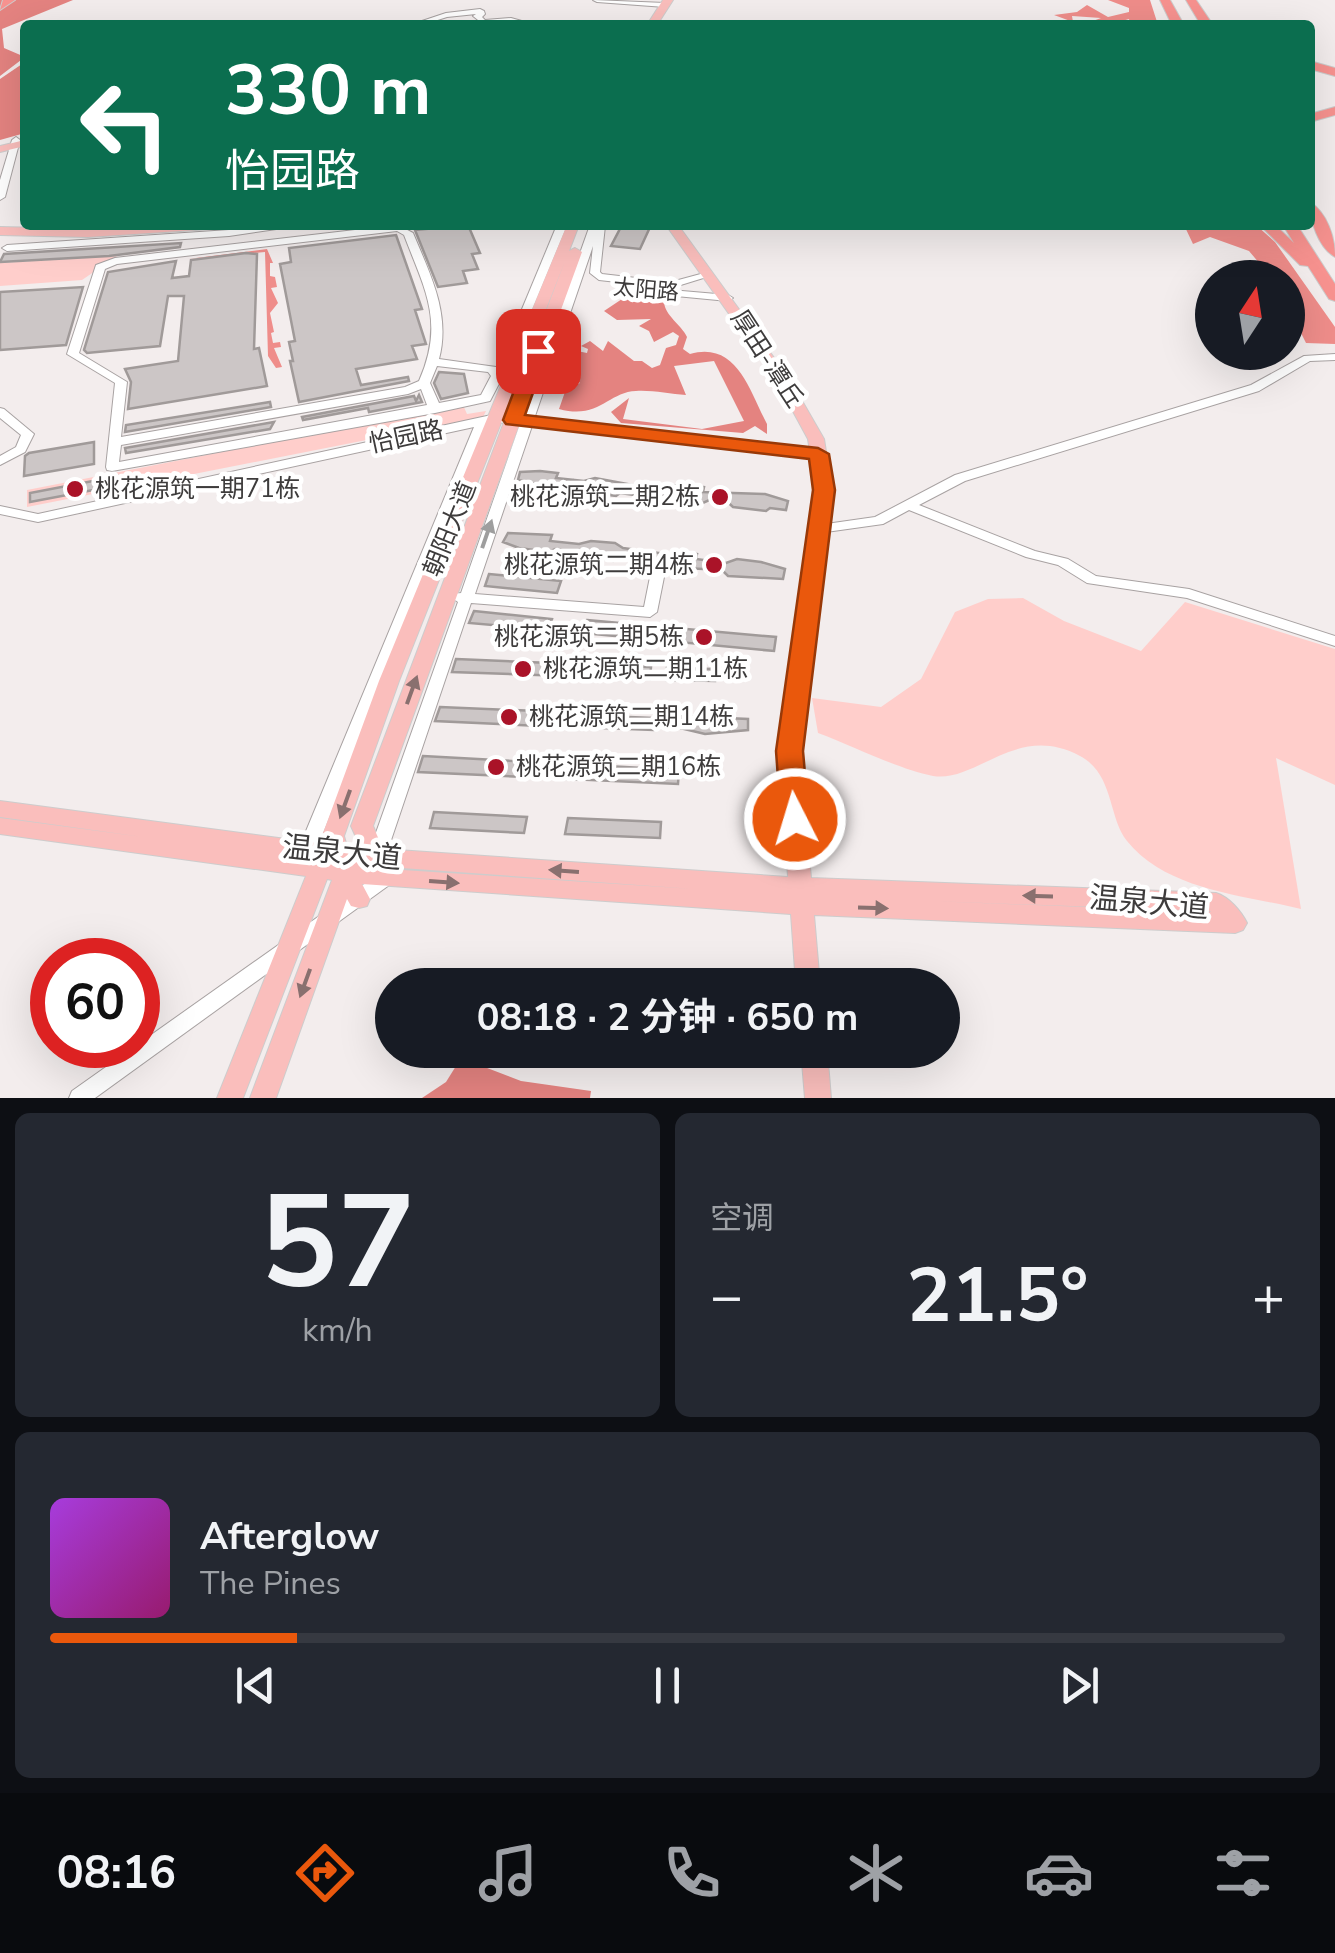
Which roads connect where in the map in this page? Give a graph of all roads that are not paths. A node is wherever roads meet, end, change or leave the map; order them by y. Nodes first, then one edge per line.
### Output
1 (490, 0) edge
2 (597, 0) edge
3 (1188, 0) edge
4 (666, 2) edge
5 (483, 18) edge
6 (430, 20) edge
7 (511, 20) edge
8 (1203, 20) edge
9 (19, 143) edge
10 (0, 150) edge
11 (0, 197) edge
12 (1315, 216) edge
13 (1315, 228) edge
14 (134, 230) edge
15 (221, 230) edge
16 (268, 230) edge
17 (560, 230) edge
18 (572, 230) edge
19 (586, 230) edge
20 (596, 230) edge
21 (676, 230) edge
22 (1273, 230) edge
23 (1293, 230) edge
24 (0, 231) edge
25 (588, 245) junction
26 (269, 246) junction
27 (8, 248) dead end
28 (1335, 256) edge
29 (708, 275) junction
30 (1322, 278) junction
31 (569, 284) junction
32 (1335, 296) edge
33 (728, 298) junction
34 (524, 314) dead end
35 (1335, 357) edge
36 (432, 362) junction
37 (424, 383) junction
38 (434, 409) junction
39 (0, 412) edge
40 (504, 420) junction
41 (114, 442) junction
42 (818, 454) junction
43 (0, 460) edge
44 (908, 505) junction
45 (0, 510) edge
46 (819, 529) junction
47 (658, 572) dead end
48 (456, 596) junction
49 (1335, 641) edge
50 (0, 809) edge
51 (0, 826) edge
52 (338, 860) junction
53 (801, 896) junction
54 (359, 899) junction
55 (328, 921) junction
56 (288, 950) junction
57 (807, 968) edge
58 (816, 1068) edge
59 (79, 1098) edge
60 (230, 1098) edge
61 (262, 1098) edge
62 (818, 1098) edge

1 - 5 street
2 - 4 street
3 - 8 highway
5 - 6 street
5 - 7 street
9 - 10 main road
9 - 11 street
12 - 28 highway
13 - 28 highway
14 - 24 main road
15 - 27 street
16 - 26 street
17 - 34 street
18 - 40 main road, 朝阳大道
19 - 25 main road, 朝阳大道
20 - 25 street
21 - 29 main road, 厚田-潭丘
22 - 30 highway
23 - 30 highway
25 - 29 street
25 - 31 main road, 朝阳大道
26 - 36 street
26 - 41 street
29 - 33 main road, 厚田-潭丘
30 - 32 highway
31 - 33 street, 太阳路
31 - 40 main road, 朝阳大道
33 - 42 main road, 厚田-潭丘
35 - 44 street
36 - 37 street
36 - 38 street
37 - 38 street
37 - 41 street
38 - 41 street
39 - 43 street
40 - 42 street, 怡园路
40 - 45 street, 怡园路
48 -> 40 main road, 朝阳大道
40 - 52 street
40 -> 52 main road, 朝阳大道
42 - 46 main road, 厚田-潭丘
44 - 46 street
44 - 49 street
46 - 53 main road, 厚田-潭丘
47 - 48 street
48 - 52 street
52 -> 48 main road, 朝阳大道
50 - 52 main road, 温泉大道
51 - 52 main road, 温泉大道
52 - 53 main road, 温泉大道
52 - 54 street
52 - 54 main road
52 - 55 main road, 朝阳大道
52 - 56 main road, 朝阳大道
53 -> 53 main road, 温泉大道
53 - 57 main road, 厚田-潭丘
54 - 55 street
55 - 56 street
55 -> 61 main road, 朝阳大道
56 - 59 street
56 - 60 main road, 朝阳大道
58 - 62 main road

